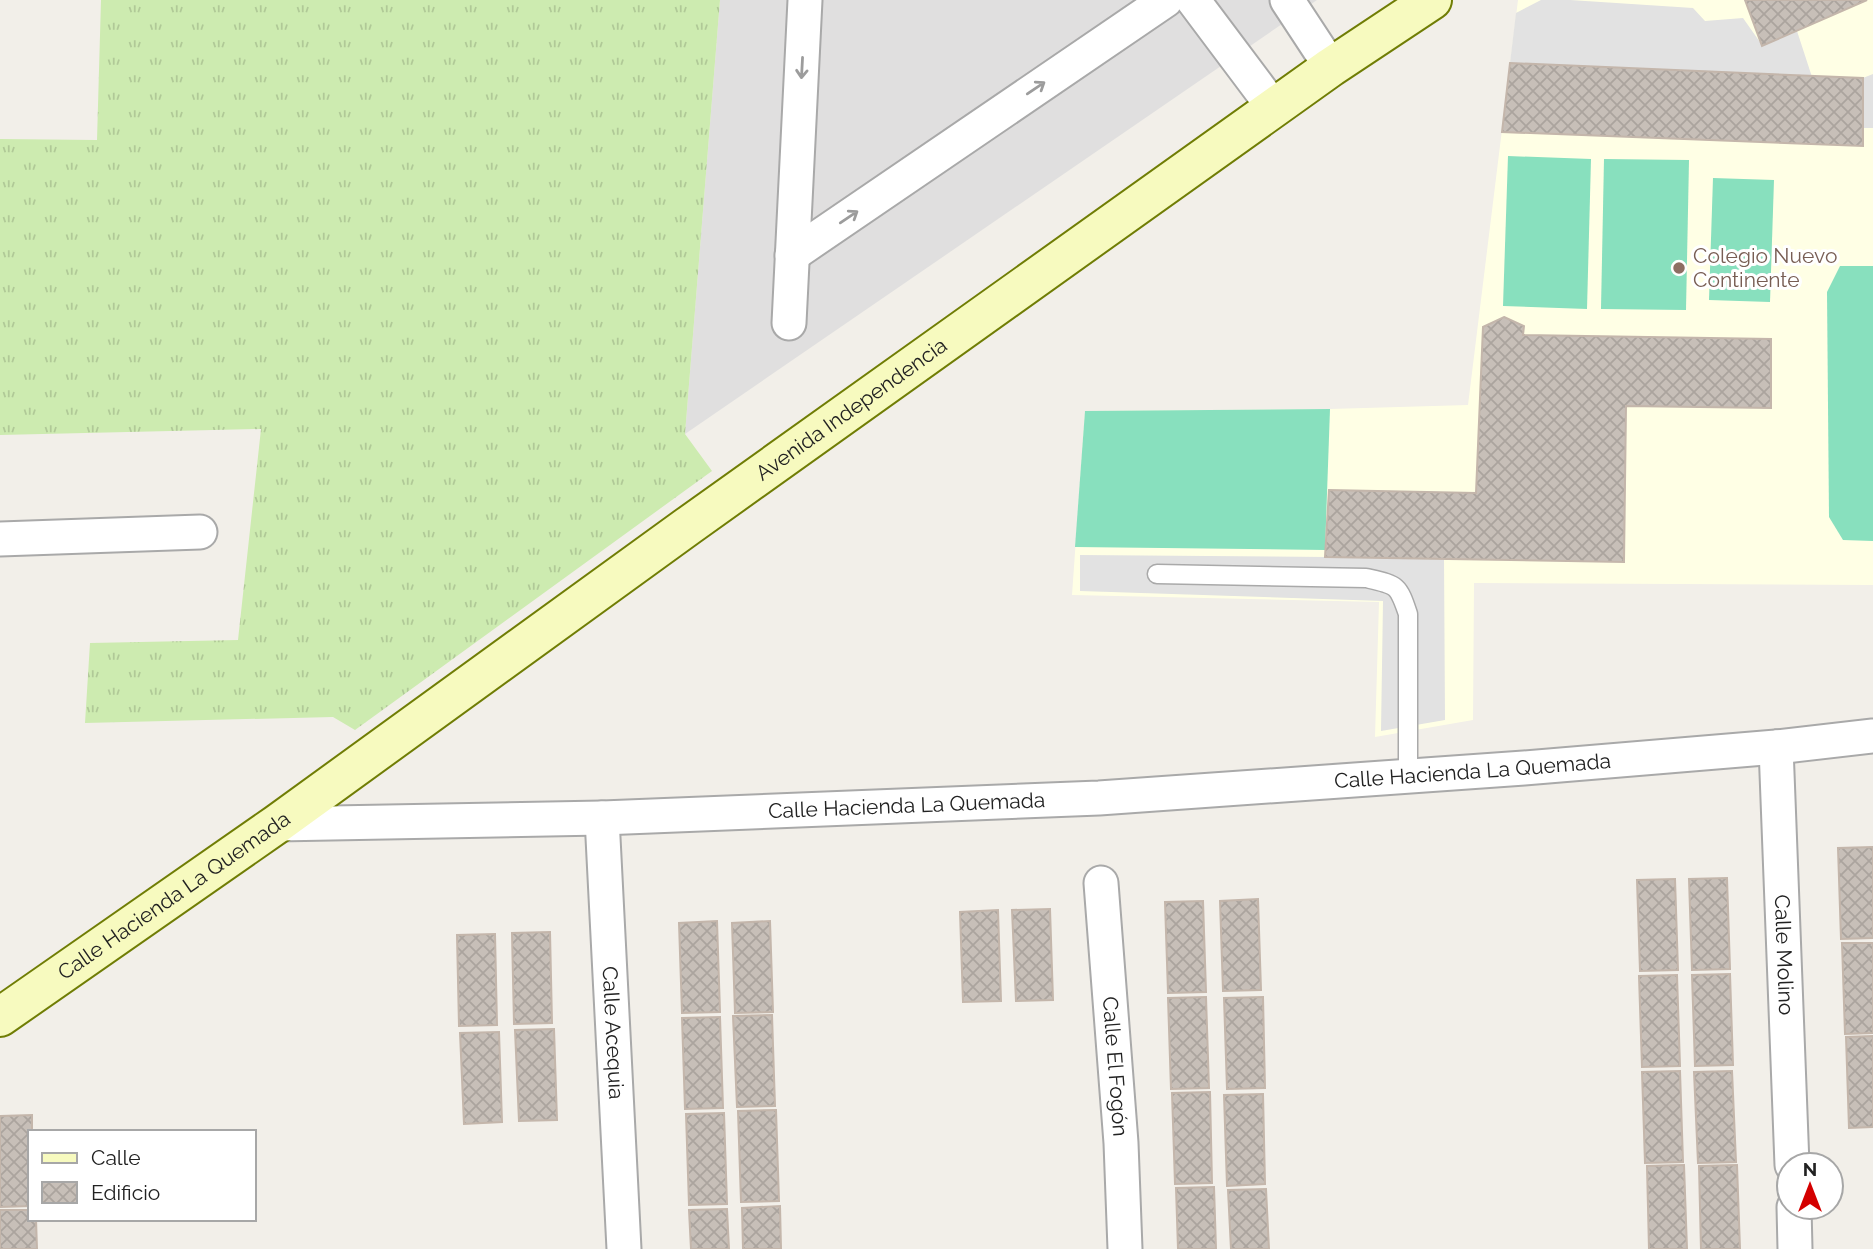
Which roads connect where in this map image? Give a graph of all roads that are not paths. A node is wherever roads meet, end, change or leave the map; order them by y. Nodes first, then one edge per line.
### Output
1 (805, 0) edge
2 (1166, 0) edge
3 (1193, 0) edge
4 (1287, 0) edge
5 (1432, 0) edge
6 (1331, 67) junction
7 (1274, 108) junction
8 (792, 255) junction
9 (789, 323) dead end
10 (200, 532) dead end
11 (0, 539) edge
12 (1157, 575) dead end
13 (1873, 736) edge
14 (1776, 747) junction
15 (1408, 776) junction
16 (602, 818) junction
17 (277, 824) junction
18 (1101, 883) dead end
19 (0, 1017) edge
20 (1791, 1151) edge
21 (1794, 1221) edge
22 (625, 1249) edge
23 (1125, 1249) edge
24 (1795, 1249) edge

1 -> 8 street
8 -> 2 street
3 - 7 street
4 - 6 street
5 - 6 street, Avenida Independencia
6 - 7 street, Avenida Independencia
7 - 17 street, Avenida Independencia
8 - 9 street
10 - 11 street
12 - 15 lane
13 - 14 street, Calle Hacienda La Quemada
14 - 15 street, Calle Hacienda La Quemada
14 - 20 street, Calle Molino
15 - 16 street, Calle Hacienda La Quemada
16 - 17 street, Calle Hacienda La Quemada
16 - 22 street, Calle Acequia
17 - 19 street, Calle Hacienda La Quemada
18 - 23 street, Calle El Fogón
21 - 24 street

